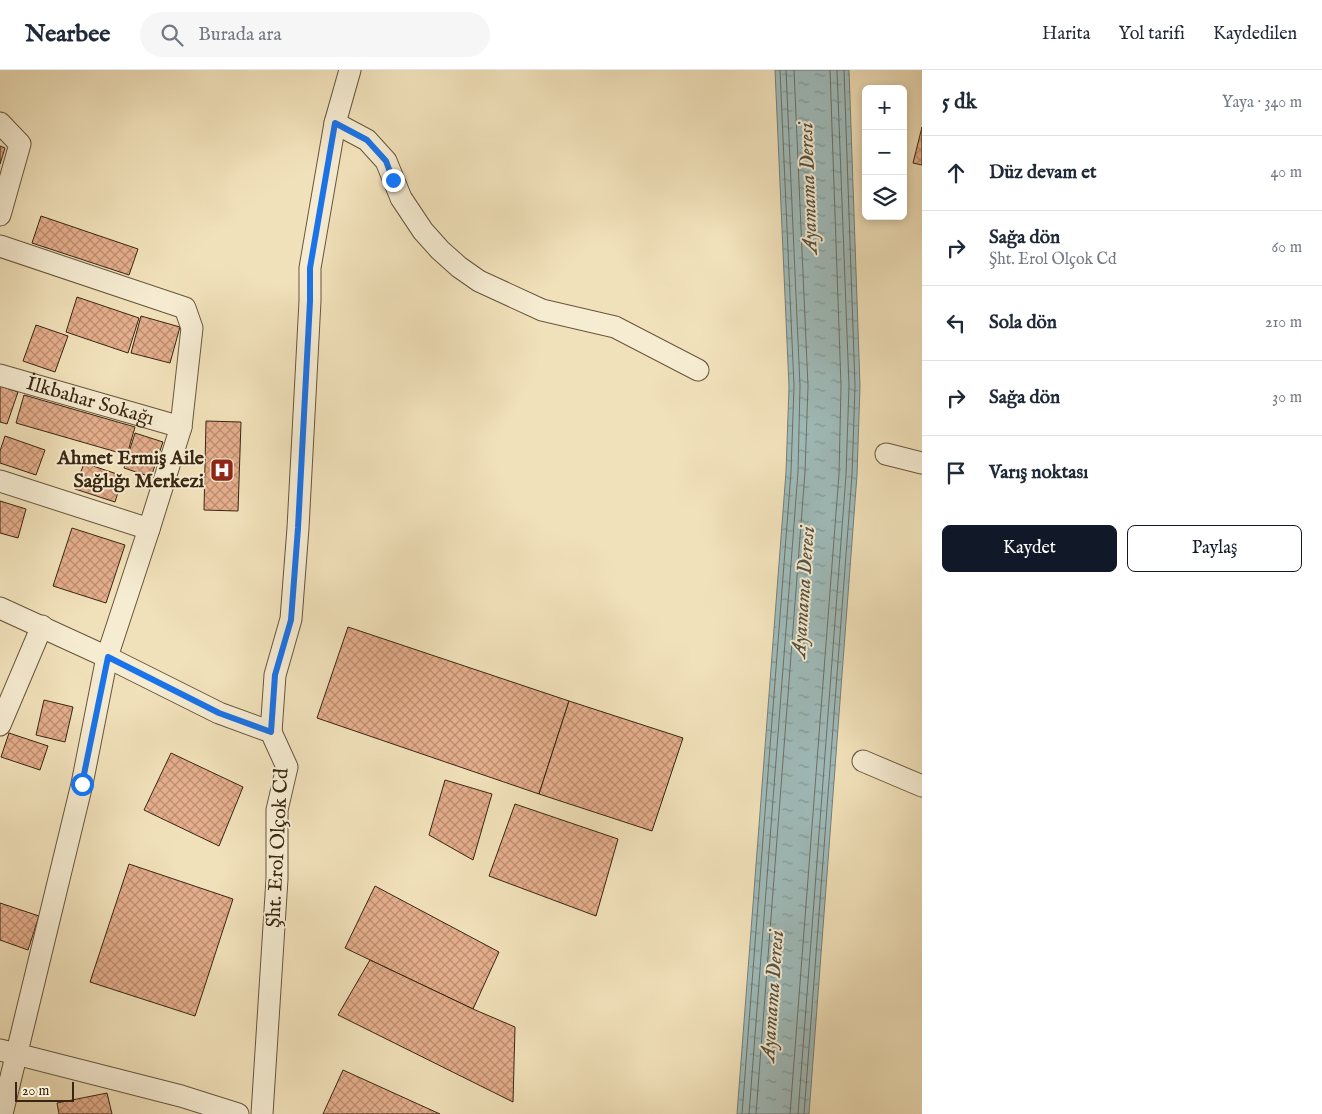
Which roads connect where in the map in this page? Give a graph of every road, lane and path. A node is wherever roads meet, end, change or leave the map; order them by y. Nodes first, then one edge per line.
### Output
1 (350, 70) edge
2 (0, 123) edge
3 (335, 123) junction
4 (0, 215) edge
5 (0, 246) edge
6 (698, 370) dead end
7 (0, 375) edge
8 (181, 427) junction
9 (886, 454) dead end
10 (922, 463) edge
11 (0, 481) edge
12 (150, 529) junction
13 (0, 608) edge
14 (42, 626) junction
15 (108, 657) junction
16 (0, 725) edge
17 (271, 732) junction
18 (863, 761) dead end
19 (922, 786) edge
20 (9, 1052) edge
21 (2, 1114) edge
22 (238, 1114) edge
23 (262, 1114) edge

1 - 3 street
2 - 4 street
3 - 6 street
3 - 17 street
5 - 8 street
7 - 8 street, İlkbahar Sokağı
8 - 12 street
9 - 10 street
11 - 12 street
12 - 15 street
13 - 14 street
14 - 15 street
14 - 16 street
15 - 17 street
15 - 20 street
17 - 23 street, Şht. Erol Olçok Cd
18 - 19 street
20 - 21 street
20 - 22 street

